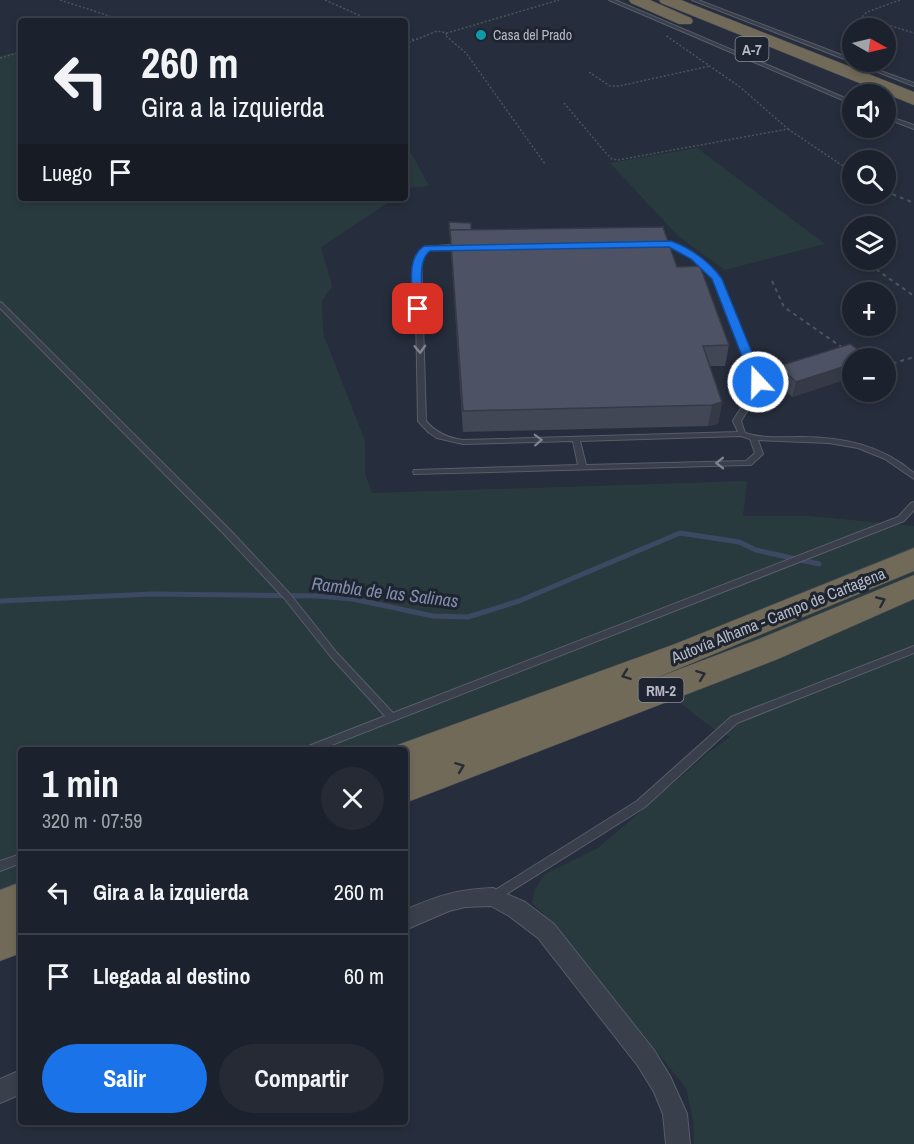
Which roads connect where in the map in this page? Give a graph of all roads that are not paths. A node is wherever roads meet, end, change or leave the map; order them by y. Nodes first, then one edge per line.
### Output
1 (611, 0) edge
2 (667, 0) edge
3 (694, 0) edge
4 (638, 6) edge
5 (842, 57) edge
6 (812, 59) junction
7 (777, 60) junction
8 (881, 72) edge
9 (842, 84) edge
10 (914, 85) edge
11 (842, 88) edge
12 (914, 94) edge
13 (842, 98) edge
14 (914, 99) edge
15 (896, 107) edge
16 (914, 114) edge
17 (896, 120) edge
18 (914, 127) edge
19 (646, 243) edge
20 (474, 246) edge
21 (0, 304) edge
22 (742, 434) junction
23 (753, 438) junction
24 (576, 439) junction
25 (582, 466) junction
26 (417, 472) dead end
27 (914, 477) edge
28 (914, 505) edge
29 (914, 559) edge
30 (914, 586) edge
31 (914, 648) edge
32 (392, 718) junction
33 (317, 747) edge
34 (408, 757) edge
35 (408, 787) edge
36 (18, 859) edge
37 (0, 866) edge
38 (493, 897) junction
39 (18, 901) edge
40 (0, 908) edge
41 (408, 919) edge
42 (18, 935) edge
43 (0, 942) edge
44 (18, 1083) edge
45 (0, 1091) edge
46 (678, 1144) edge

1 - 4 lane
2 - 6 highway, A-7
3 - 5 lane
4 - 7 highway, A-7
4 - 13 lane
6 - 12 highway
6 - 14 highway, A-7
7 - 9 highway, A-7
7 - 11 highway
8 - 10 lane
15 - 16 highway
17 - 18 lane
19 - 22 lane
20 -> 24 lane
21 - 32 lane
22 - 23 lane
22 - 24 lane
23 -> 25 lane
23 - 27 lane
24 - 25 lane
25 - 26 lane
28 - 32 lane
29 -> 34 highway, Autovía Alhama - Campo de Cartagena / RM-2
35 -> 30 highway, Autovía Alhama - Campo de Cartagena / RM-2
31 - 38 lane
32 - 33 lane
36 - 37 lane
38 - 41 street
38 - 46 street
39 - 40 highway
42 - 43 highway
44 - 45 street

